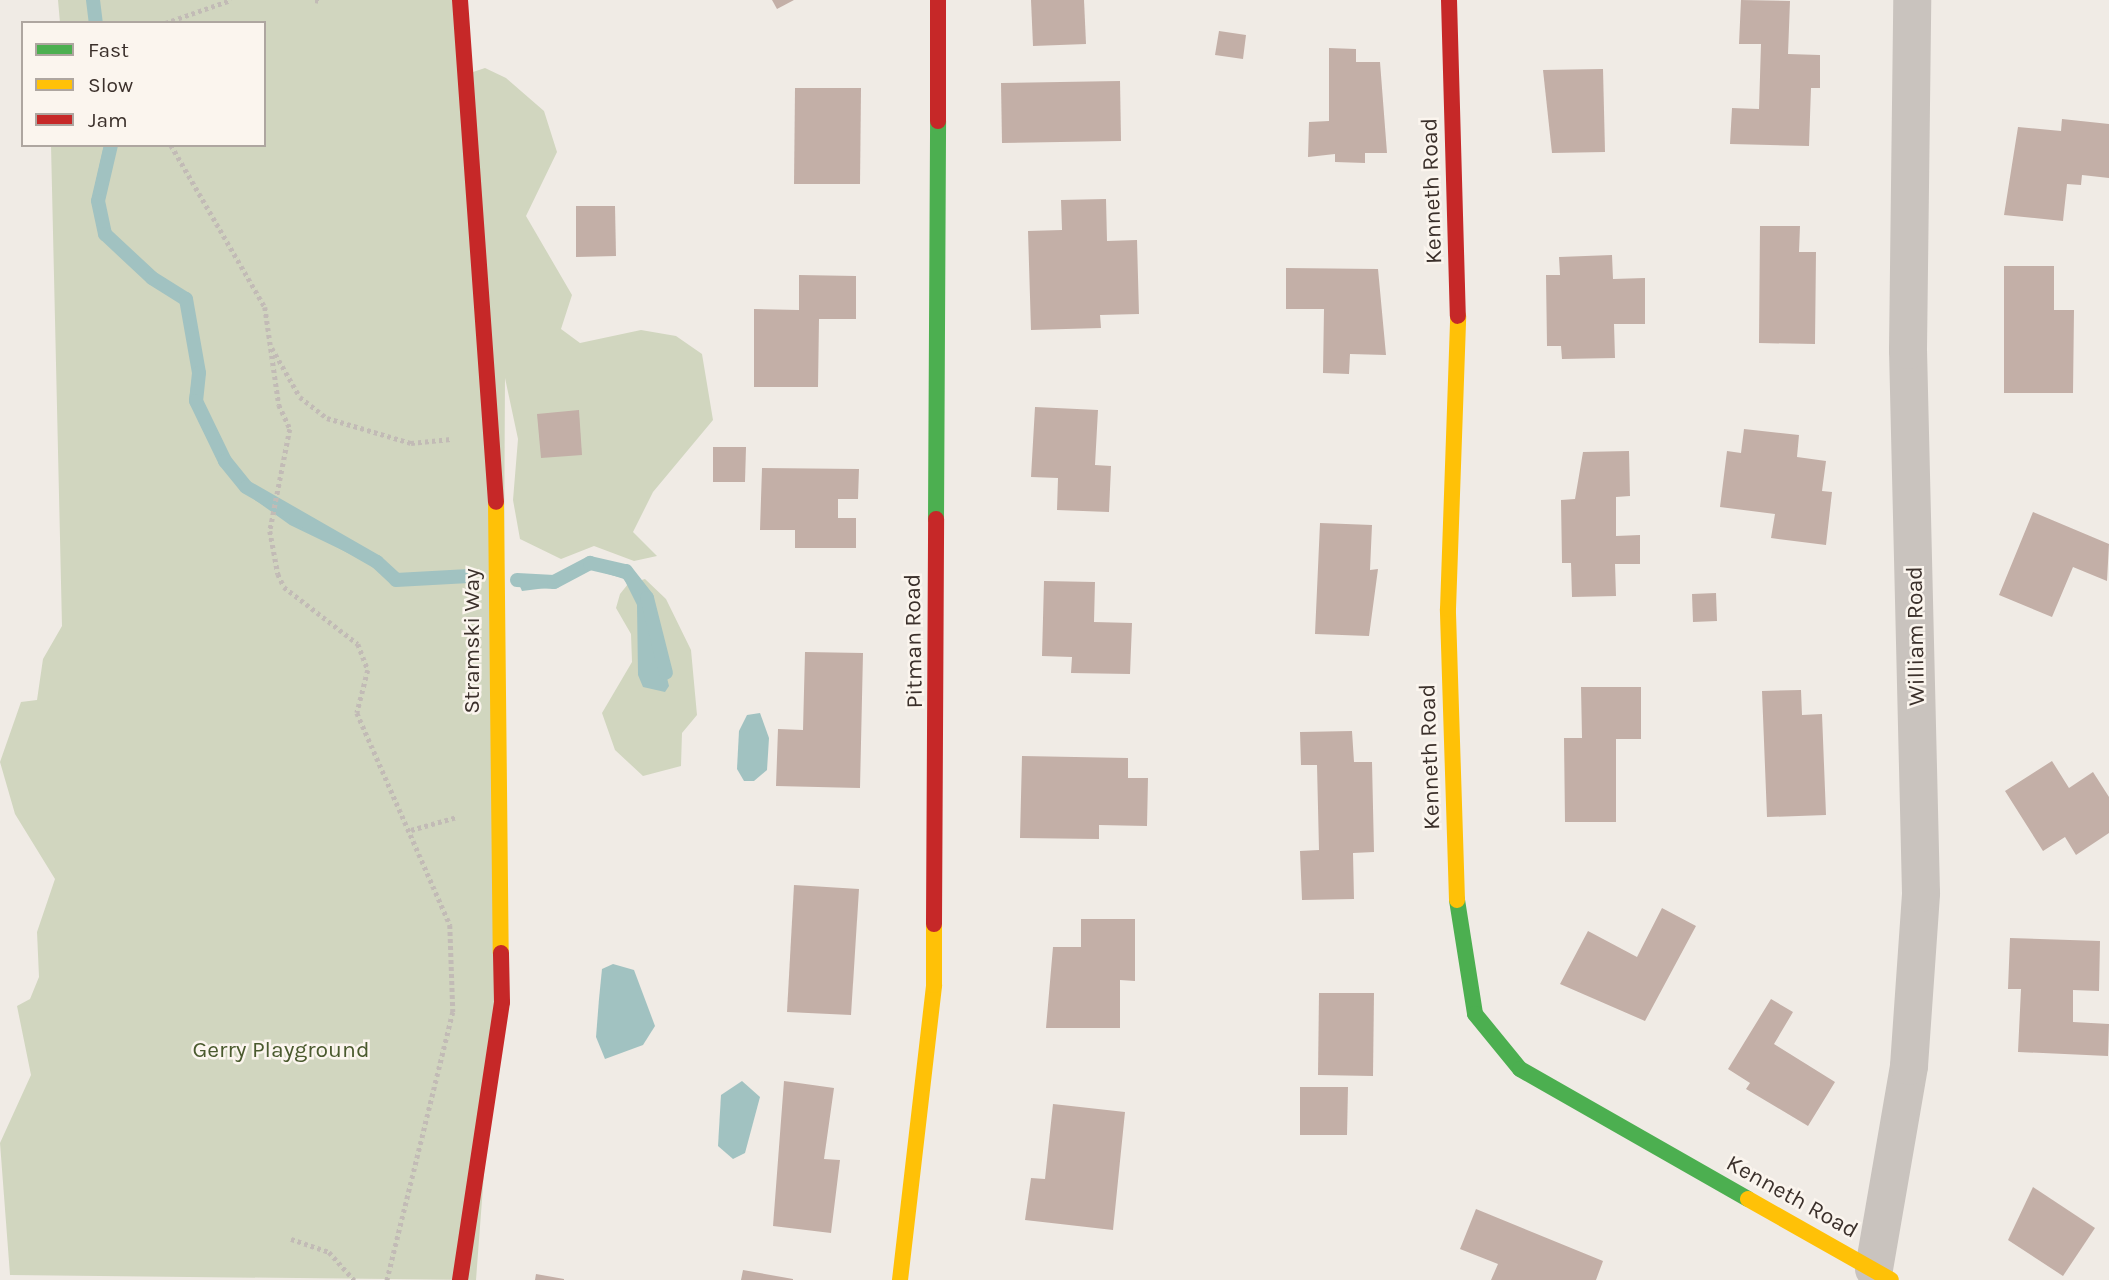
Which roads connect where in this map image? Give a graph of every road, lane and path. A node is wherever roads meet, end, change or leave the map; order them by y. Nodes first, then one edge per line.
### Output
1 (231, 0) edge
2 (460, 0) edge
3 (938, 0) edge
4 (1449, 0) edge
5 (1912, 0) edge
6 (171, 21) edge
7 (173, 147) edge
8 (269, 340) junction
9 (494, 438) junction
10 (291, 1239) dead end
11 (1882, 1275) edge
12 (354, 1280) edge
13 (387, 1280) edge
14 (460, 1280) edge
15 (900, 1280) edge

1 - 6 path
2 - 9 street, Stramski Way
3 - 15 street, Pitman Road
4 - 11 street, Kenneth Road
5 - 11 street, William Road
7 - 8 path
8 - 9 path
8 - 13 path
9 - 14 street, Stramski Way
10 - 12 path

